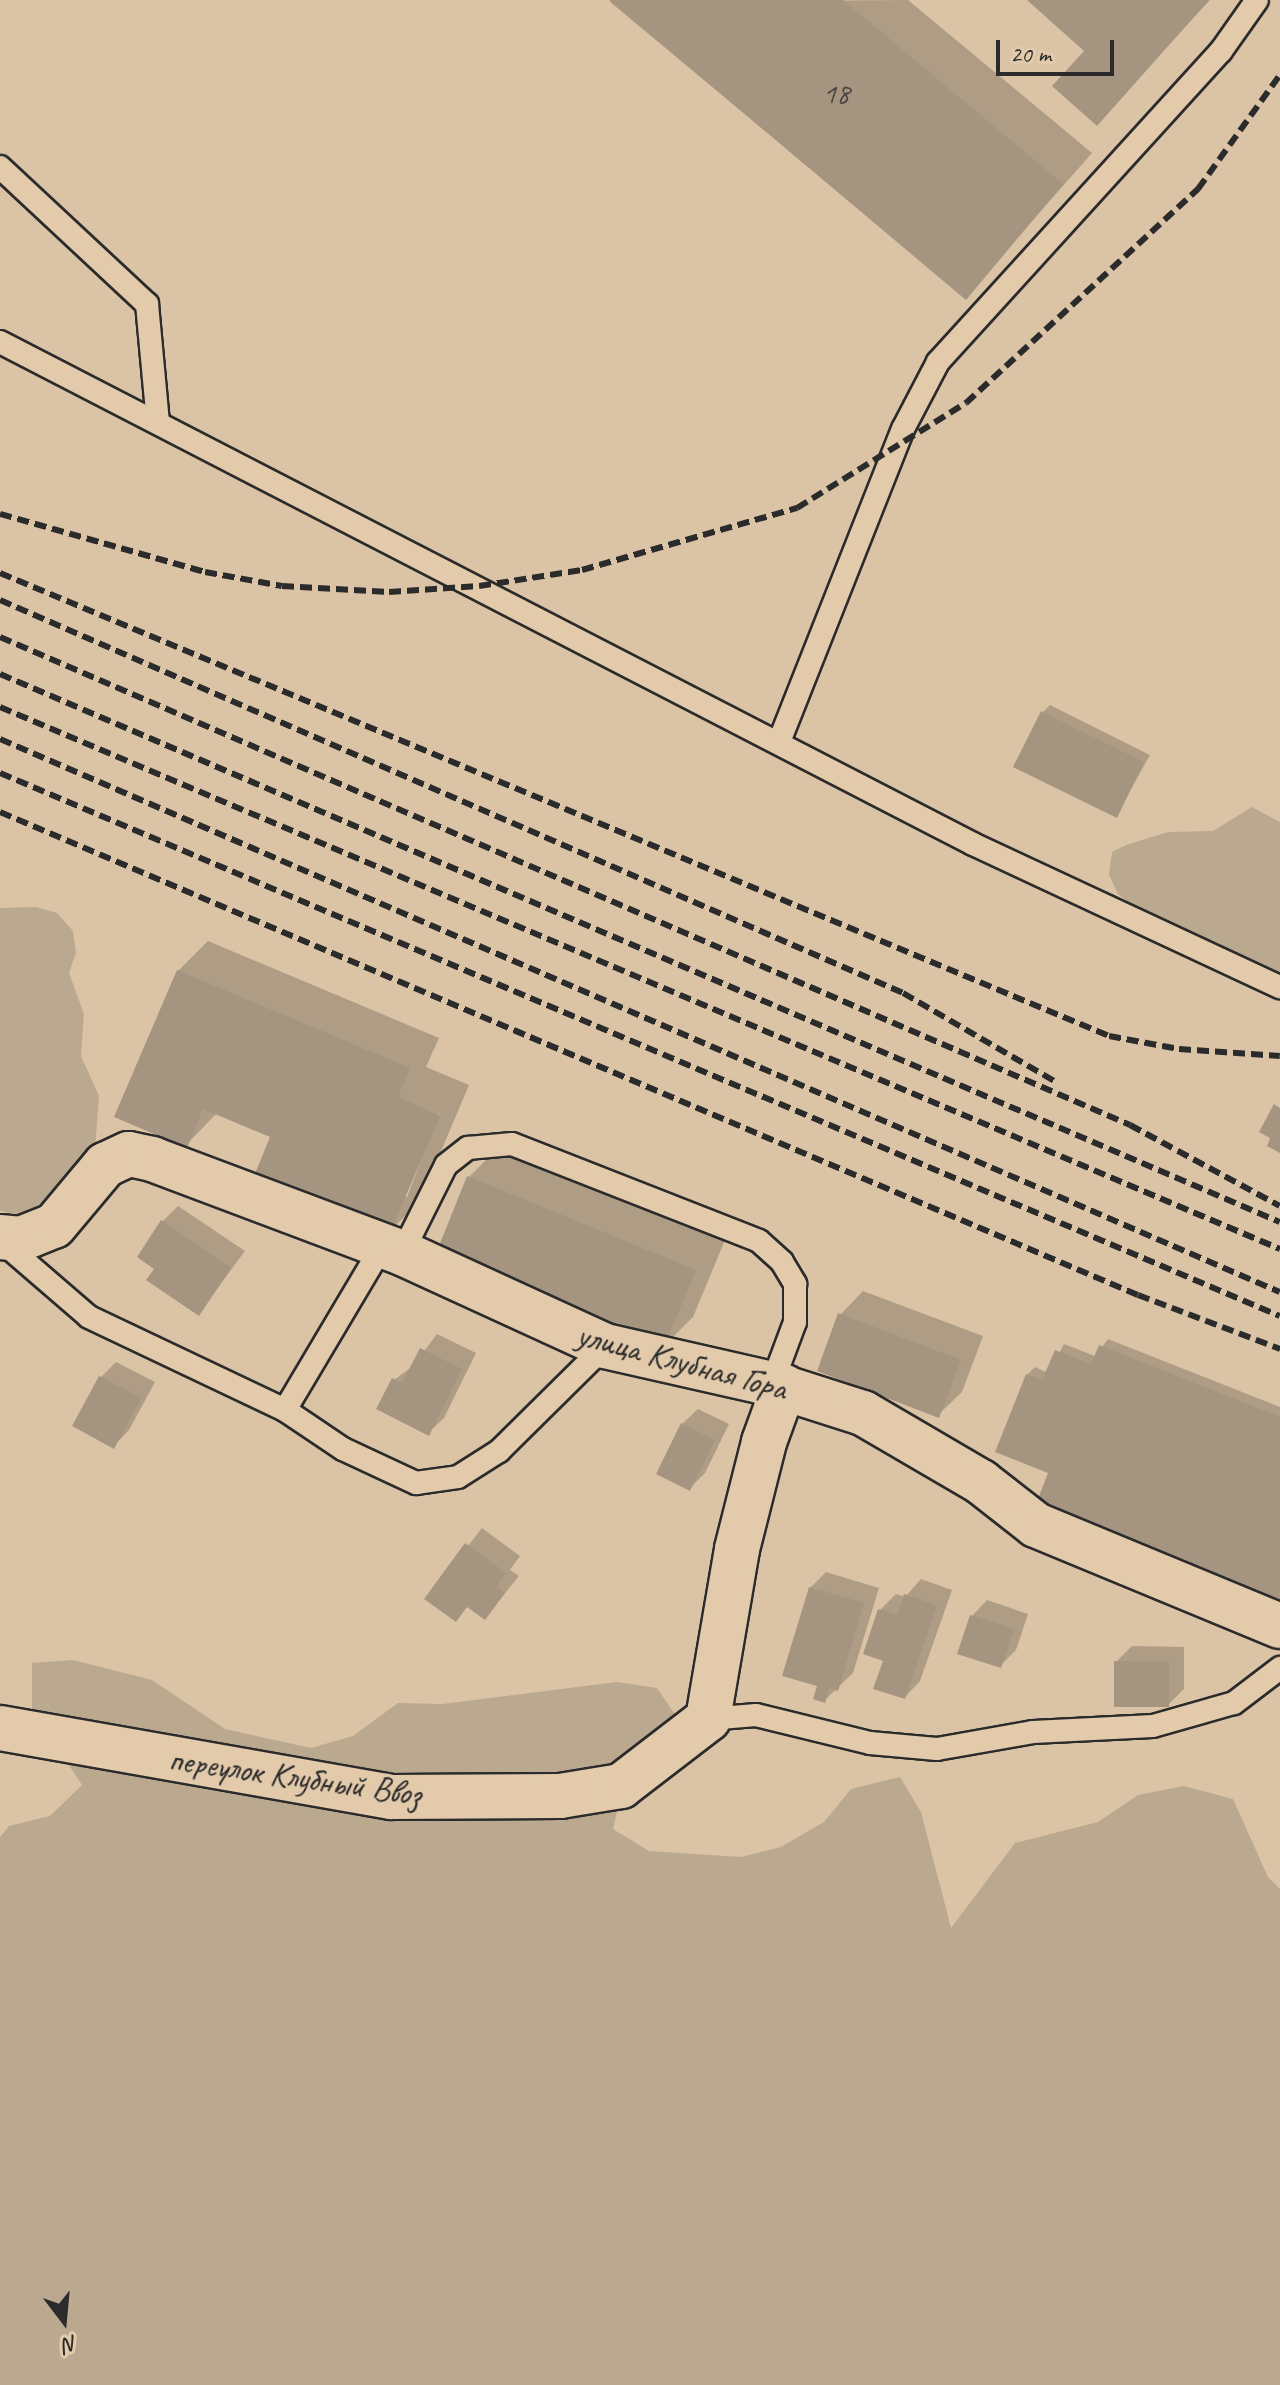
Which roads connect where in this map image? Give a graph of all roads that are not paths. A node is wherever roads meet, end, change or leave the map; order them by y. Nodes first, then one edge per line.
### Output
1 (1257, 0) edge
2 (0, 167) edge
3 (0, 342) edge
4 (158, 422) junction
5 (779, 742) junction
6 (1280, 987) edge
7 (0, 1239) edge
8 (391, 1250) junction
9 (605, 1346) junction
10 (778, 1386) junction
11 (285, 1410) junction
12 (1280, 1626) edge
13 (1280, 1668) edge
14 (708, 1719) junction
15 (0, 1728) edge

1 - 5 lane
2 - 4 lane
3 - 4 lane
4 - 5 lane
5 - 6 lane
7 - 8 street, улица Клубная Гора
7 - 11 lane
8 - 9 street, улица Клубная Гора
8 - 10 lane
8 - 11 lane
9 - 10 street, улица Клубная Гора
9 - 11 lane
10 - 12 street, улица Клубная Гора
10 - 14 street
13 - 14 lane
14 - 15 street, переулок Клубный Ввоз

